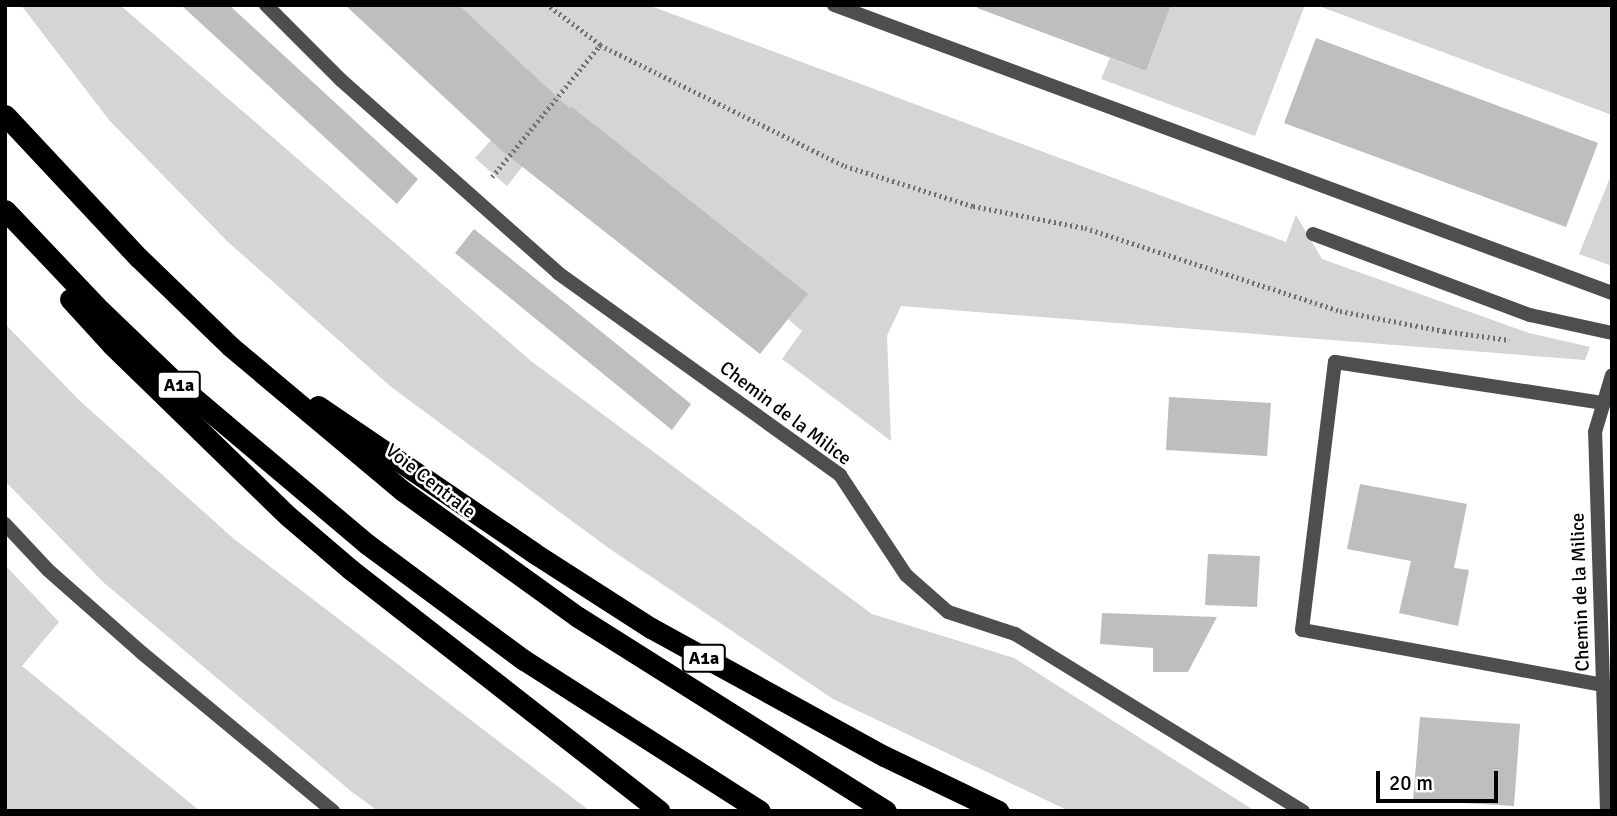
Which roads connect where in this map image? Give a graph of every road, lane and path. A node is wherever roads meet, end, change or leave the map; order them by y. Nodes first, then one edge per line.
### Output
1 (266, 5) edge
2 (547, 5) edge
3 (834, 5) edge
4 (600, 45) junction
5 (5, 115) edge
6 (473, 199) junction
7 (5, 210) edge
8 (5, 227) edge
9 (1313, 234) dead end
10 (1612, 293) edge
11 (1612, 333) edge
12 (1521, 341) dead end
13 (230, 346) junction
14 (1612, 375) edge
15 (1604, 403) junction
16 (5, 524) edge
17 (1603, 685) junction
18 (1609, 781) edge
19 (332, 811) edge
20 (660, 811) edge
21 (760, 811) edge
22 (886, 811) edge
23 (999, 811) edge
24 (1303, 811) edge
25 (1607, 811) edge

1 - 6 street, Chemin de la Milice
2 - 4 path
3 - 10 street
4 - 6 path
4 - 12 path
5 - 13 highway, Voie Centrale / A1a
6 - 24 street, Chemin de la Milice
7 - 21 highway, A1a
8 - 20 highway, A1a
9 - 11 street
13 - 22 highway, Voie Centrale / A1a
13 - 23 highway, A1a
14 - 15 street, Chemin de la Milice
15 - 17 street, Chemin de la Milice
15 - 17 street
16 - 19 street
17 - 18 street, Chemin de la Milice
18 - 25 street, Chemin de la Milice

